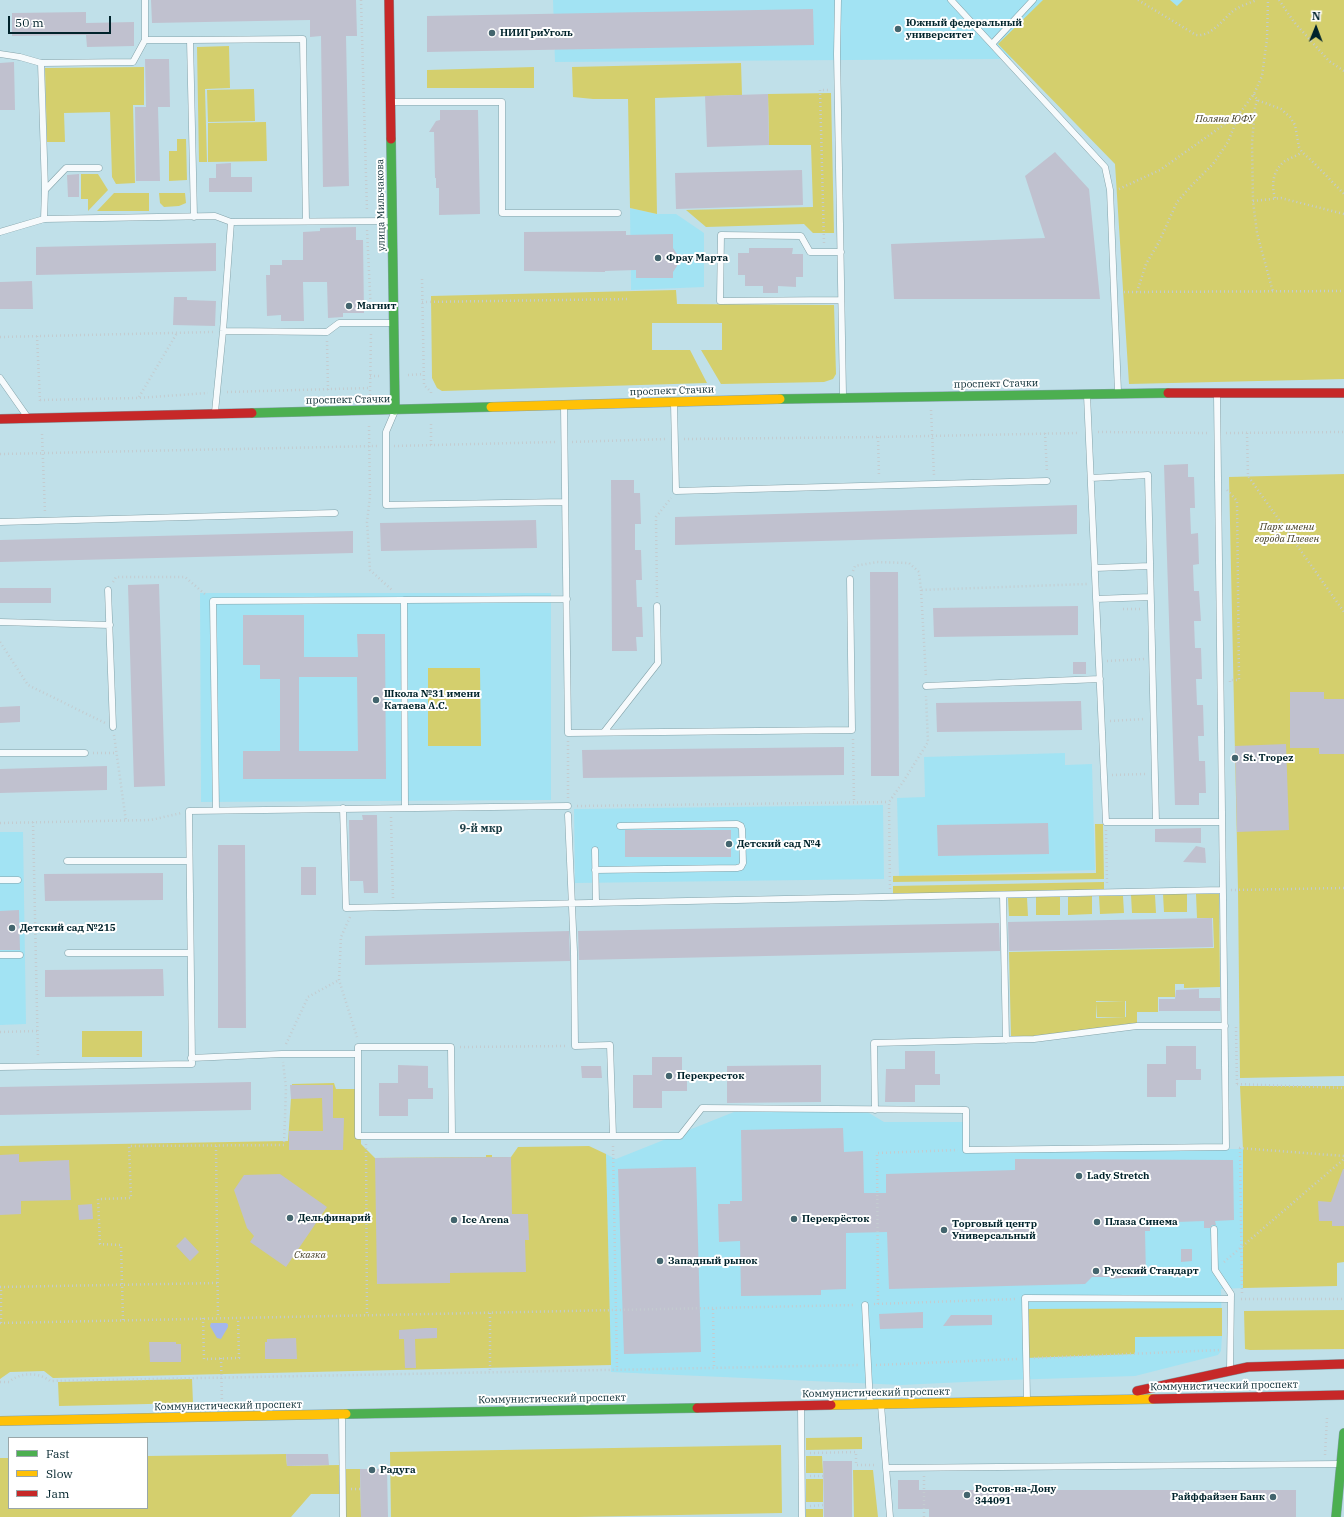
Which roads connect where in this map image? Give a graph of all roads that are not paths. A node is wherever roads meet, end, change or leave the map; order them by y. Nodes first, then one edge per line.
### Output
1 (145, 0) edge
2 (389, 0) edge
3 (838, 0) edge
4 (951, 0) edge
5 (1033, 0) edge
6 (145, 40) junction
7 (190, 40) junction
8 (992, 44) junction
9 (0, 54) edge
10 (40, 63) junction
11 (390, 102) junction
12 (99, 168) dead end
13 (45, 190) junction
14 (618, 213) dead end
15 (194, 217) junction
16 (44, 219) junction
17 (306, 221) junction
18 (392, 221) junction
19 (230, 222) junction
20 (0, 232) edge
21 (841, 252) junction
22 (842, 300) junction
23 (394, 323) junction
24 (223, 331) junction
25 (0, 378) edge
26 (1118, 393) junction
27 (1344, 393) edge
28 (1087, 394) junction
29 (1217, 394) junction
30 (843, 397) junction
31 (674, 402) junction
32 (564, 405) junction
33 (395, 410) junction
34 (215, 414) junction
35 (0, 418) edge
36 (28, 418) junction
37 (1091, 478) junction
38 (1047, 481) road end
39 (565, 502) junction
40 (335, 513) dead end
41 (0, 522) edge
42 (1150, 566) junction
43 (1095, 568) junction
44 (850, 578) road end
45 (108, 590) road end
46 (1150, 597) junction
47 (567, 599) junction
48 (1096, 599) junction
49 (404, 600) junction
50 (657, 606) road end
51 (0, 622) edge
52 (110, 625) junction
53 (1100, 680) junction
54 (926, 686) road end
55 (113, 727) road end
56 (604, 732) junction
57 (0, 753) edge
58 (85, 753) road end
59 (568, 806) road end
60 (343, 808) junction
61 (404, 808) junction
62 (216, 810) junction
63 (568, 815) dead end
64 (1156, 822) junction
65 (1222, 822) junction
66 (620, 826) dead end
67 (595, 850) dead end
68 (67, 861) dead end
69 (189, 861) junction
70 (595, 870) junction
71 (0, 880) edge
72 (18, 880) dead end
73 (1223, 890) junction
74 (1003, 895) junction
75 (596, 903) junction
76 (572, 904) junction
77 (68, 953) dead end
78 (190, 953) junction
79 (0, 955) edge
80 (20, 955) dead end
81 (1225, 1026) junction
82 (1006, 1040) junction
83 (358, 1050) junction
84 (191, 1058) junction
85 (0, 1067) edge
86 (875, 1110) junction
87 (452, 1135) junction
88 (612, 1136) junction
89 (1214, 1229) dead end
90 (1230, 1299) junction
91 (866, 1305) road end
92 (1344, 1364) edge
93 (1230, 1370) junction
94 (1344, 1395) edge
95 (1104, 1398) junction
96 (1027, 1400) junction
97 (881, 1403) junction
98 (870, 1404) junction
99 (801, 1405) junction
100 (342, 1415) junction
101 (0, 1421) edge
102 (1344, 1433) edge
103 (1340, 1464) junction
104 (886, 1467) junction
105 (343, 1517) edge
106 (802, 1517) edge
107 (890, 1517) edge
108 (1336, 1517) edge

1 - 6 lane
2 - 11 main road, улица Мильчакова
3 - 21 lane
4 - 8 lane
5 - 8 lane
6 - 7 lane
6 - 10 lane
7 - 15 lane
7 - 17 lane
8 - 26 lane
9 - 10 lane
10 - 13 lane
11 - 14 lane
11 - 18 main road, улица Мильчакова
12 - 13 lane
13 - 16 lane
15 - 16 lane
15 - 19 lane
16 - 20 lane
17 - 18 lane
17 - 19 lane
18 - 23 main road, улица Мильчакова
19 - 24 lane
21 - 22 lane
21 - 22 lane
22 - 30 lane
23 - 24 lane
23 - 33 main road, улица Мильчакова
24 - 34 lane
25 - 36 lane
26 - 28 main road, проспект Стачки
26 - 29 main road, проспект Стачки
27 - 29 main road, проспект Стачки
28 - 30 main road, проспект Стачки
28 - 37 lane
29 - 65 lane
30 - 31 main road, проспект Стачки
31 - 32 main road, проспект Стачки
31 - 38 lane
32 - 33 main road, проспект Стачки
32 - 39 lane
33 - 34 main road, проспект Стачки
33 - 39 lane
34 - 36 main road, проспект Стачки
35 - 36 main road, проспект Стачки
37 - 42 lane
37 - 43 lane
39 - 47 lane
40 - 41 lane
42 - 43 lane
42 - 46 lane
43 - 48 lane
44 - 56 lane
45 - 52 lane
46 - 48 lane
46 - 64 lane
47 - 49 lane
47 - 56 lane
48 - 53 lane
49 - 61 lane
49 - 62 lane
50 - 56 lane
51 - 52 lane
52 - 55 lane
53 - 54 lane
53 - 64 lane
57 - 58 lane
59 - 61 lane
60 - 61 lane
60 - 62 lane
60 - 76 lane
62 - 69 lane
63 - 76 lane
64 - 65 lane
65 - 73 lane
66 - 70 lane
67 - 70 lane
68 - 69 lane
69 - 78 lane
70 - 75 lane
71 - 72 lane
73 - 74 lane
73 - 81 lane
74 - 75 lane
74 - 82 lane
75 - 76 lane
76 - 88 lane
77 - 78 lane
78 - 84 lane
79 - 80 lane
81 - 82 lane
81 - 86 lane
82 - 86 lane
83 - 84 lane
83 - 87 lane
83 - 87 lane
84 - 85 lane
86 - 88 lane
87 - 88 lane
89 - 90 lane
90 - 93 lane
90 - 96 lane
91 - 98 lane
92 - 93 main road, Коммунистический проспект
93 - 95 main road, Коммунистический проспект
94 - 95 main road, Коммунистический проспект
95 - 96 main road, Коммунистический проспект
96 - 97 main road, Коммунистический проспект
97 - 98 main road, Коммунистический проспект
97 - 104 lane
98 - 99 main road, Коммунистический проспект
99 - 100 main road, Коммунистический проспект
99 - 106 lane
100 - 101 main road, Коммунистический проспект
100 - 105 lane
102 - 103 main road
103 - 104 lane
103 - 108 main road
104 - 107 lane

